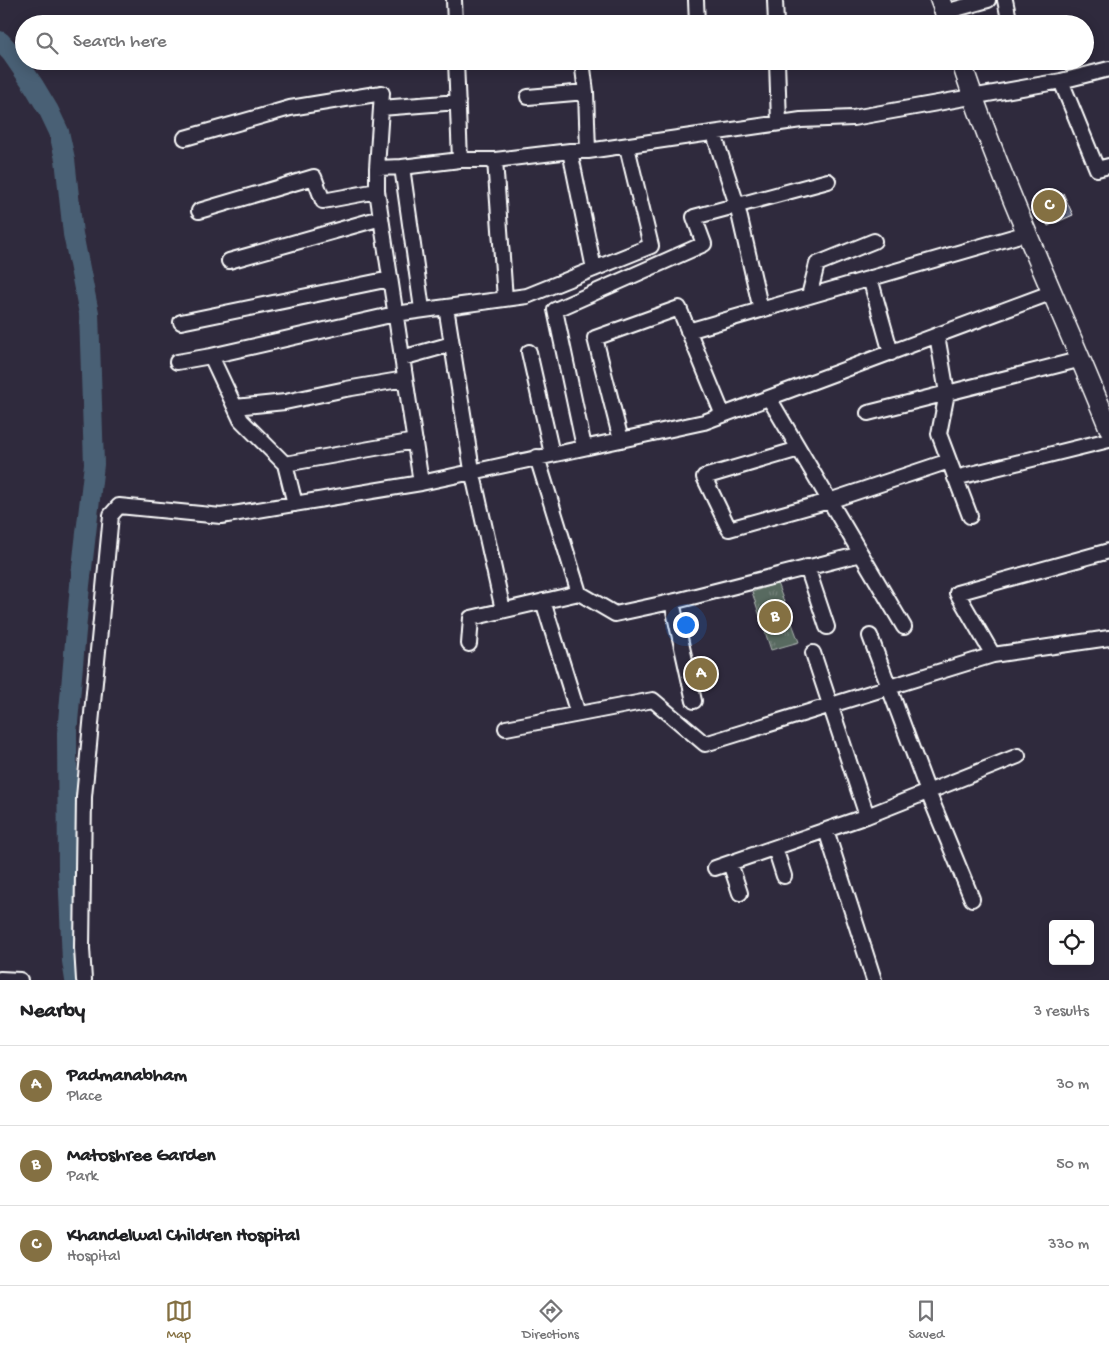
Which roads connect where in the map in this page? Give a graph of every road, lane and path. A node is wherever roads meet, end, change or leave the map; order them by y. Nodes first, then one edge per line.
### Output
1 (454, 0) edge
2 (696, 0) edge
3 (775, 0) edge
4 (988, 0) edge
5 (1005, 0) edge
6 (945, 12) edge
7 (455, 15) edge
8 (697, 15) edge
9 (776, 15) edge
10 (1008, 15) edge
11 (1109, 69) edge
12 (456, 70) edge
13 (583, 70) edge
14 (777, 70) edge
15 (964, 70) edge
16 (1061, 81) junction
17 (586, 92) junction
18 (528, 97) dead end
19 (973, 97) junction
20 (458, 102) junction
21 (381, 108) junction
22 (779, 123) junction
23 (714, 134) junction
24 (185, 138) dead end
25 (627, 147) junction
26 (570, 151) junction
27 (588, 151) junction
28 (460, 160) junction
29 (496, 160) junction
30 (1109, 166) edge
31 (402, 167) junction
32 (377, 168) junction
33 (828, 181) dead end
34 (376, 191) junction
35 (737, 205) junction
36 (199, 211) dead end
37 (381, 218) junction
38 (1027, 234) junction
39 (874, 241) dead end
40 (229, 261) dead end
41 (594, 269) junction
42 (870, 278) junction
43 (390, 279) junction
44 (1053, 292) junction
45 (809, 296) junction
46 (505, 299) junction
47 (446, 307) junction
48 (422, 309) junction
49 (761, 310) junction
50 (395, 314) junction
51 (181, 322) dead end
52 (688, 331) junction
53 (937, 335) junction
54 (452, 344) junction
55 (529, 352) dead end
56 (890, 352) junction
57 (210, 356) junction
58 (402, 358) junction
59 (1082, 359) junction
60 (177, 362) dead end
61 (405, 379) junction
62 (947, 393) junction
63 (769, 398) junction
64 (235, 407) junction
65 (868, 413) dead end
66 (723, 415) junction
67 (1109, 428) edge
68 (621, 440) junction
69 (1109, 440) edge
70 (415, 441) junction
71 (584, 447) junction
72 (799, 449) junction
73 (552, 454) junction
74 (537, 457) junction
75 (949, 461) junction
76 (285, 464) junction
77 (472, 470) junction
78 (955, 478) junction
79 (421, 482) junction
80 (830, 501) junction
81 (295, 504) junction
82 (970, 516) dead end
83 (1109, 552) edge
84 (861, 554) junction
85 (807, 568) junction
86 (579, 593) junction
87 (543, 601) junction
88 (672, 602) junction
89 (503, 610) junction
90 (827, 627) dead end
91 (904, 627) dead end
92 (870, 636) dead end
93 (1109, 638) edge
94 (469, 644) dead end
95 (813, 653) dead end
96 (993, 655) junction
97 (889, 688) junction
98 (694, 701) dead end
99 (831, 705) junction
100 (578, 714) junction
101 (506, 728) dead end
102 (1018, 756) dead end
103 (928, 792) junction
104 (867, 816) junction
105 (826, 830) junction
106 (775, 848) junction
107 (730, 863) junction
108 (715, 868) dead end
109 (784, 876) dead end
110 (740, 893) dead end
111 (972, 899) dead end
112 (0, 979) edge
113 (20, 980) edge
114 (84, 980) edge
115 (874, 980) edge

1 - 7 street
2 - 8 street
3 - 9 street
4 - 6 street
5 - 10 street
11 - 16 street
12 - 20 street
13 - 17 street
14 - 22 street
15 - 19 street
16 - 19 street
16 - 30 street
17 - 18 street
17 - 27 street
19 - 22 street
19 - 38 street
20 - 21 street
20 - 28 street
21 - 24 street
21 - 32 street
22 - 23 street
23 - 25 street
23 - 35 street
25 - 27 street
25 - 41 street
26 - 27 street
26 - 29 street
26 - 41 street
28 - 29 street
28 - 31 street
29 - 46 street
31 - 32 street
31 - 48 street
32 - 34 street
33 - 35 street
34 - 36 street
34 - 37 street
35 - 49 street
35 - 71 street
37 - 40 street
37 - 43 street
38 - 42 street
38 - 44 street
39 - 45 street
41 - 46 street
42 - 45 street
42 - 56 street
43 - 50 street
43 - 51 street
44 - 53 street
44 - 59 street
45 - 49 street
46 - 47 street
47 - 48 street
47 - 54 street
48 - 50 street
49 - 52 street
50 - 57 street
50 - 58 street
52 - 66 street
52 - 68 street
53 - 56 street
53 - 62 street
54 - 58 street
54 - 77 street
55 - 73 street
56 - 63 street
57 - 60 street
57 - 64 street
58 - 61 street
59 - 62 street
59 - 67 street
61 - 64 street
61 - 70 street
62 - 65 street
62 - 75 street
63 - 66 street
63 - 72 street
64 - 76 street
66 - 68 street
68 - 71 street
69 - 78 street
70 - 76 street
70 - 79 street
71 - 73 street
72 - 80 street
72 - 80 street
73 - 74 street
74 - 77 street
74 - 86 street
75 - 78 street
75 - 80 street
76 - 81 street
77 - 79 street
77 - 89 street
78 - 82 street
79 - 81 street
80 - 84 street
81 - 114 street
83 - 96 street
84 - 85 street
84 - 91 street
85 - 88 street
85 - 90 street
86 - 87 street
86 - 88 street
87 - 89 street
87 - 100 street
88 - 98 street
89 - 94 street
92 - 97 street
93 - 96 street
95 - 99 street
96 - 97 street
97 - 99 street
97 - 103 street
99 - 100 street
99 - 104 street
100 - 101 street
102 - 103 street
103 - 104 street
103 - 111 street
104 - 105 street
105 - 106 street
105 - 115 street
106 - 107 street
106 - 109 street
107 - 108 street
107 - 110 street
112 - 113 street

